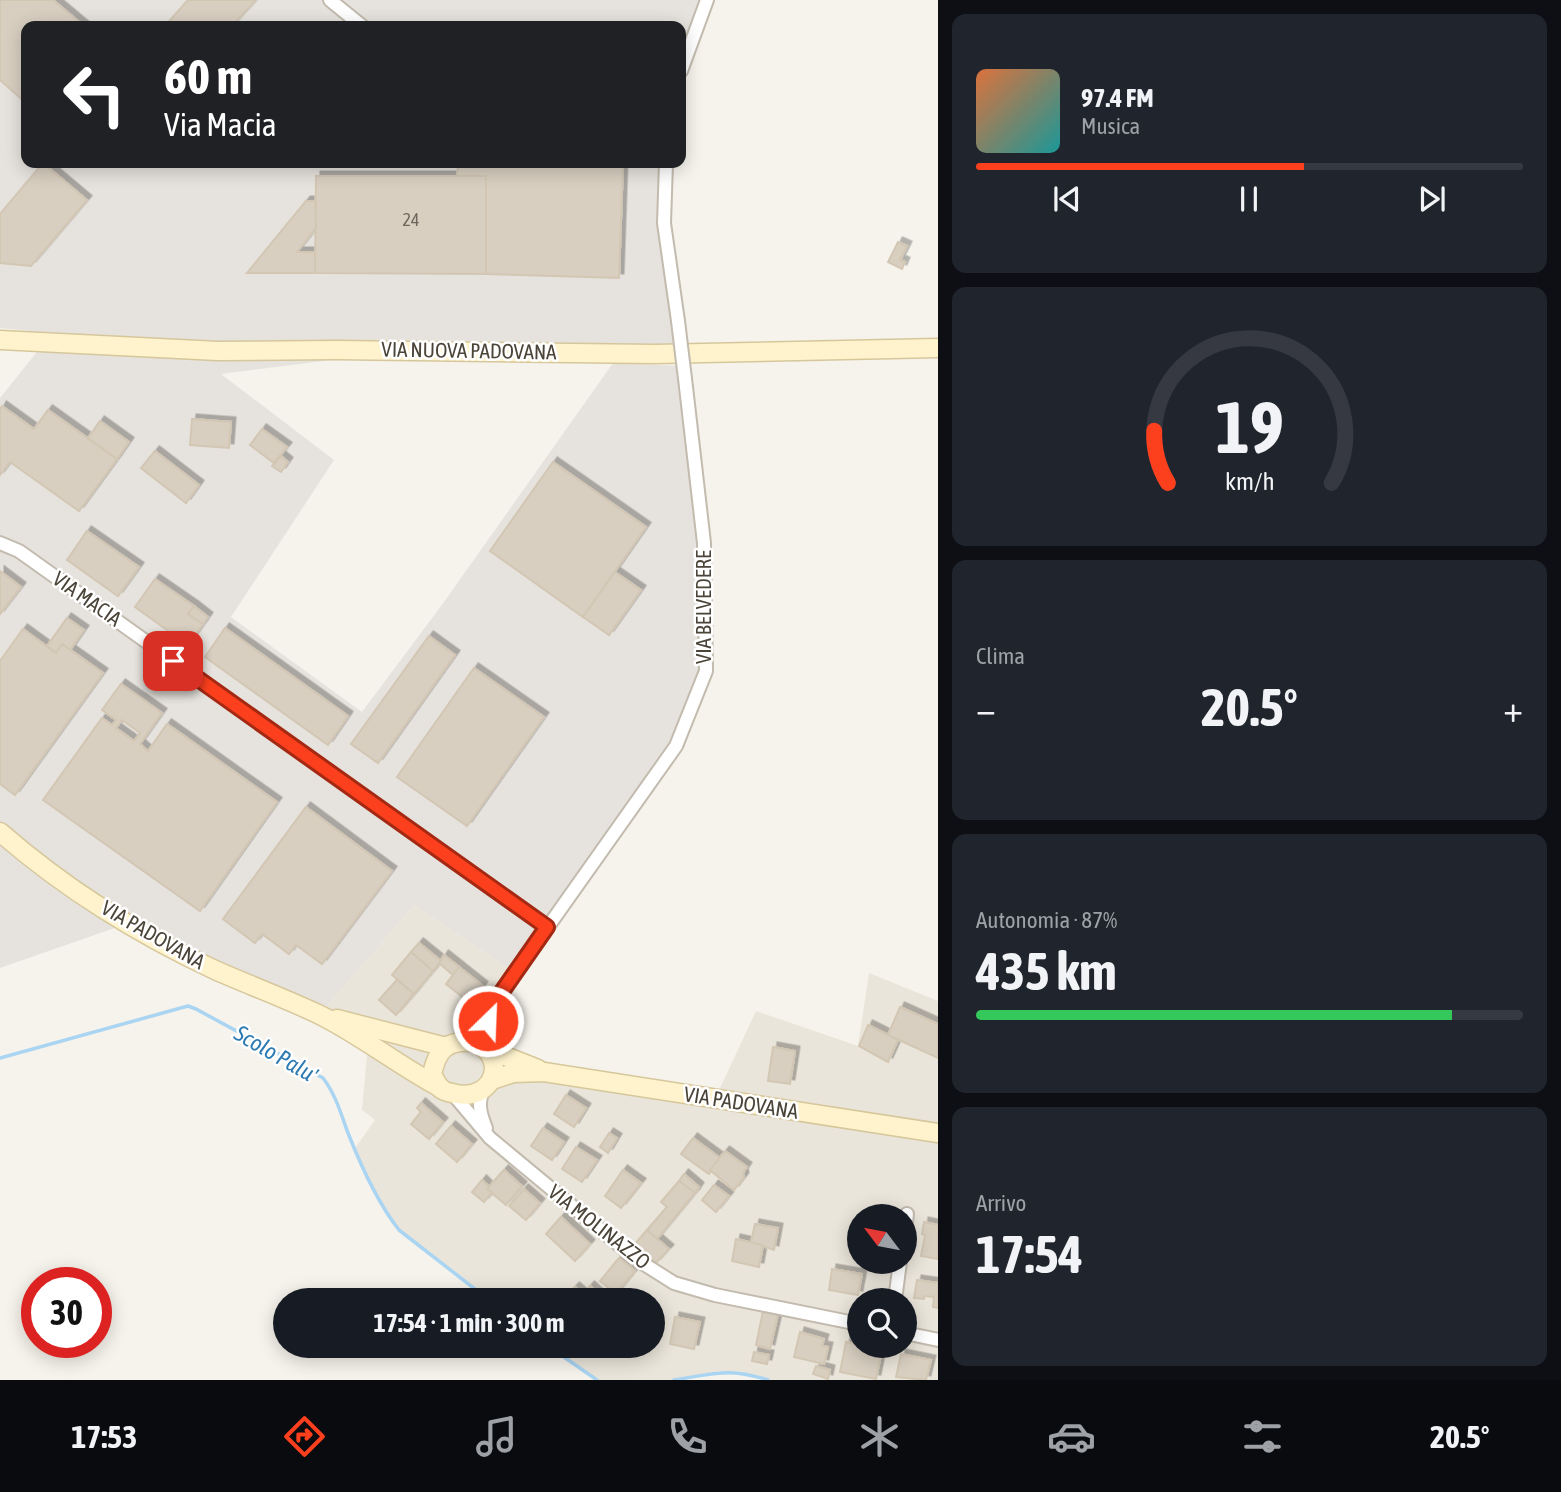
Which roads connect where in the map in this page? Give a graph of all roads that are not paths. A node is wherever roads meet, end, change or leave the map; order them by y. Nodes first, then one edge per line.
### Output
1 (330, 0) edge
2 (707, 0) edge
3 (356, 21) edge
4 (686, 57) edge
5 (666, 168) edge
6 (0, 340) edge
7 (938, 348) edge
8 (0, 543) edge
9 (0, 832) edge
10 (547, 927) junction
11 (501, 993) junction
12 (319, 1015) junction
13 (453, 1044) junction
14 (484, 1048) junction
15 (544, 1072) junction
16 (488, 1085) junction
17 (447, 1091) junction
18 (938, 1133) edge
19 (490, 1139) junction
20 (847, 1322) edge
21 (917, 1336) edge
22 (938, 1340) edge

1 - 3 street
2 - 4 street
5 - 10 street, VIA BELVEDERE, bridge
6 - 7 street, VIA NUOVA PADOVANA
8 - 10 street, VIA MACIA
9 - 12 street, VIA PADOVANA
10 - 11 street, VIA BELVEDERE
11 - 13 street, VIA BELVEDERE
11 - 14 street, VIA BELVEDERE
12 - 13 street, VIA PADOVANA
12 - 17 street, VIA PADOVANA
13 - 14 street, VIA PADOVANA
13 - 17 street
14 - 15 street, VIA PADOVANA
14 - 16 street
15 - 16 street, VIA PADOVANA
15 - 18 street, VIA PADOVANA
16 - 17 street, VIA PADOVANA
16 - 19 street
17 - 19 street, VIA MOLINAZZO
19 - 20 street, VIA MOLINAZZO
21 - 22 street

